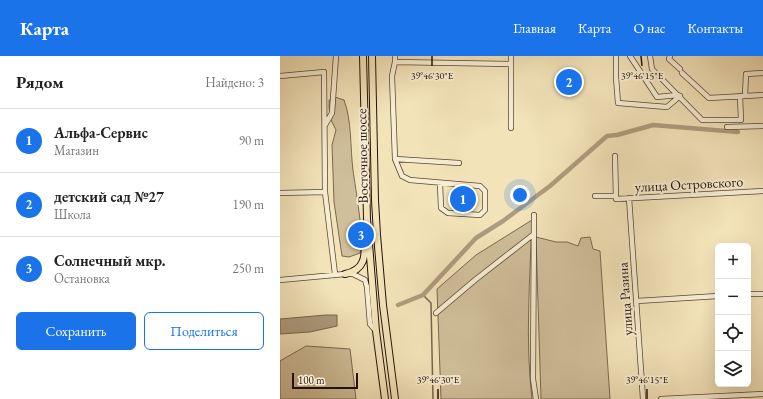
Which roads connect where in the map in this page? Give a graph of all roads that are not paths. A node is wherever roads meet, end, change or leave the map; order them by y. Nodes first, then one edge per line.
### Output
1 (336, 56) edge
2 (363, 56) edge
3 (372, 56) edge
4 (395, 56) edge
5 (511, 56) edge
6 (616, 56) edge
7 (630, 56) edge
8 (650, 56) edge
9 (670, 56) edge
10 (395, 62) junction
11 (511, 64) junction
12 (763, 73) edge
13 (280, 76) edge
14 (763, 95) edge
15 (679, 96) junction
16 (742, 96) junction
17 (324, 125) junction
18 (763, 126) edge
19 (727, 127) dead end
20 (511, 128) dead end
21 (615, 156) dead end
22 (396, 159) junction
23 (459, 163) dead end
24 (440, 183) junction
25 (763, 191) edge
26 (325, 192) junction
27 (280, 193) edge
28 (595, 196) dead end
29 (616, 197) junction
30 (629, 198) junction
31 (534, 216) dead end
32 (367, 219) junction
33 (534, 234) junction
34 (335, 274) junction
35 (345, 274) junction
36 (280, 280) edge
37 (751, 294) edge
38 (763, 294) edge
39 (715, 296) edge
40 (637, 301) junction
41 (436, 314) dead end
42 (376, 331) junction
43 (763, 394) edge
44 (385, 399) edge
45 (395, 399) edge
46 (536, 399) edge
47 (643, 399) edge
48 (661, 399) edge

1 - 17 street
2 - 32 highway, Восточное шоссе
3 - 45 highway, Восточное шоссе
4 - 10 street
5 - 11 street
6 - 15 street
7 - 15 street
8 - 15 street
9 - 16 street
10 - 11 street
10 - 22 street
11 - 20 street
12 - 16 street
13 - 17 street
14 - 16 street
15 - 16 street
17 - 26 street
18 - 19 street
21 - 29 street
22 - 23 street
22 - 24 street
24 - 24 street
25 - 30 street, улица Островского
26 - 27 street
26 - 34 street
28 - 29 street, улица Островского
29 - 30 street, улица Островского
30 - 40 street, улица Разина
31 - 33 street
32 - 35 highway
32 - 42 highway, Восточное шоссе
33 - 41 street
33 - 46 street
34 - 35 street
34 - 36 street
35 - 42 street
37 - 38 street
39 - 40 street
40 - 47 street, улица Разина
42 - 44 highway, Восточное шоссе
43 - 48 street

